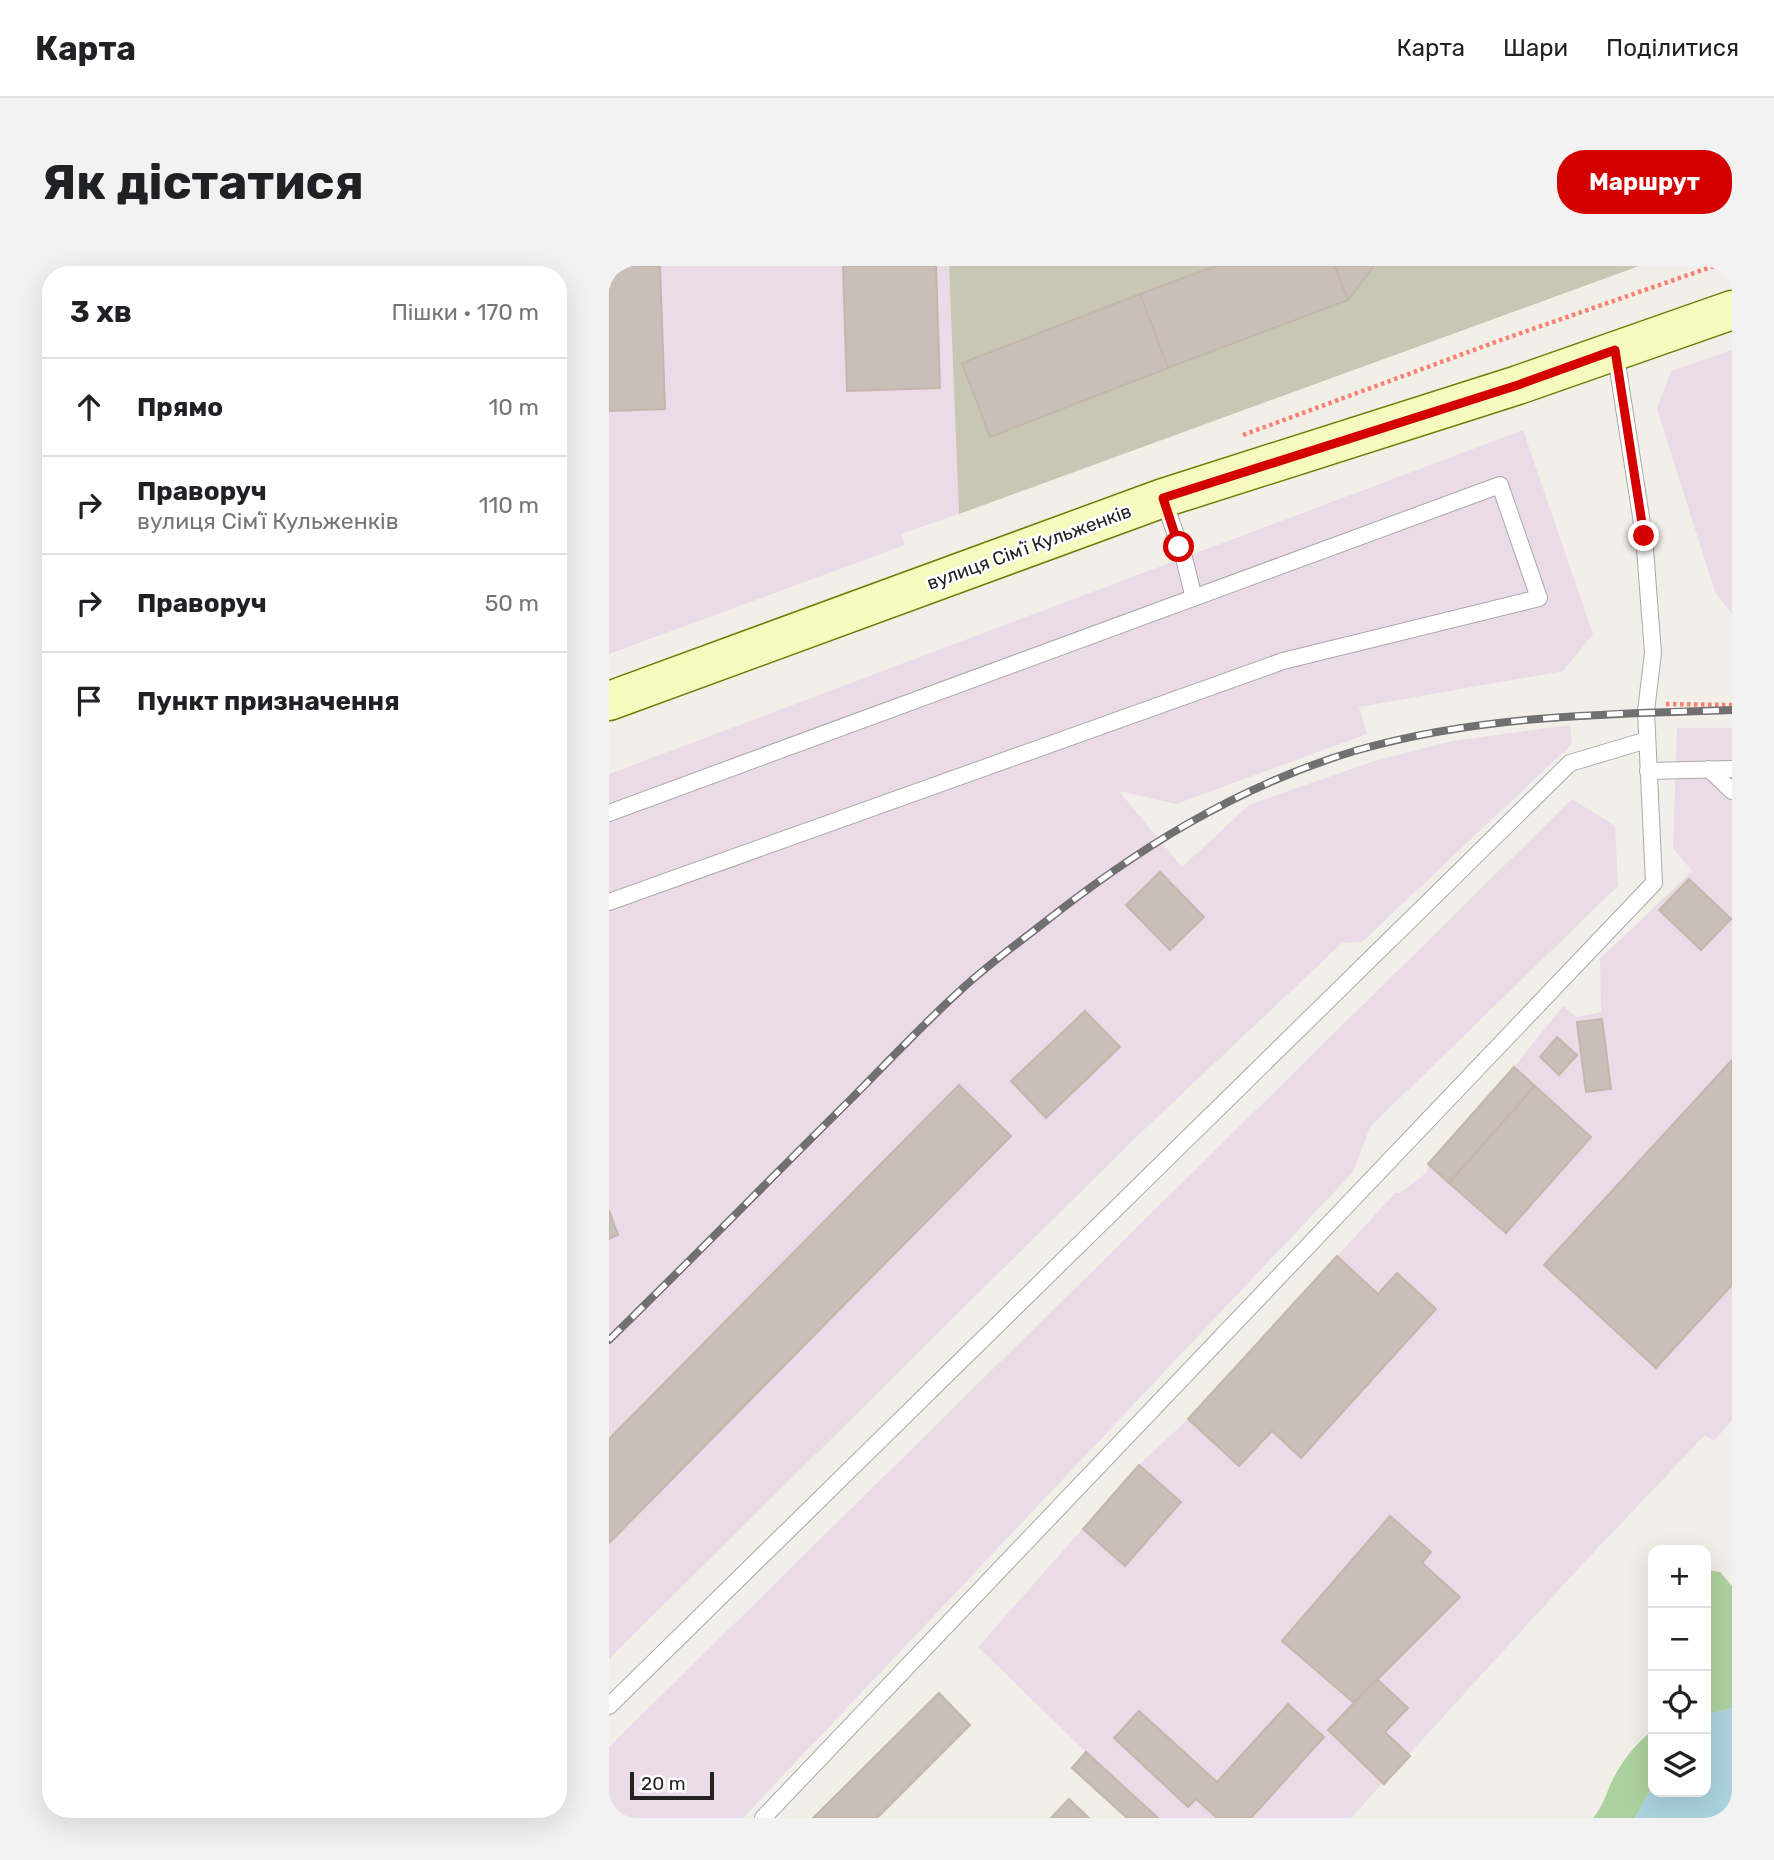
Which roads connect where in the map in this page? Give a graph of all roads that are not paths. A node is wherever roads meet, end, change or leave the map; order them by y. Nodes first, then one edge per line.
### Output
1 (1732, 310) edge
2 (1615, 350) junction
3 (1163, 498) junction
4 (1194, 598) junction
5 (609, 701) edge
6 (1647, 740) junction
7 (1709, 769) junction
8 (1732, 769) edge
9 (1648, 771) junction
10 (1732, 791) edge
11 (609, 813) edge
12 (609, 902) edge
13 (609, 1706) edge
14 (763, 1818) edge

1 - 2 main road, вулиця Сімʼї Кульженків
2 - 3 main road, вулиця Сімʼї Кульженків
2 - 6 lane
3 - 4 lane
3 - 5 main road, вулиця Сімʼї Кульженків
4 - 11 lane
4 - 12 lane
6 - 9 lane
6 - 13 lane
7 - 8 lane
7 - 9 lane
7 - 10 lane
9 - 14 lane

